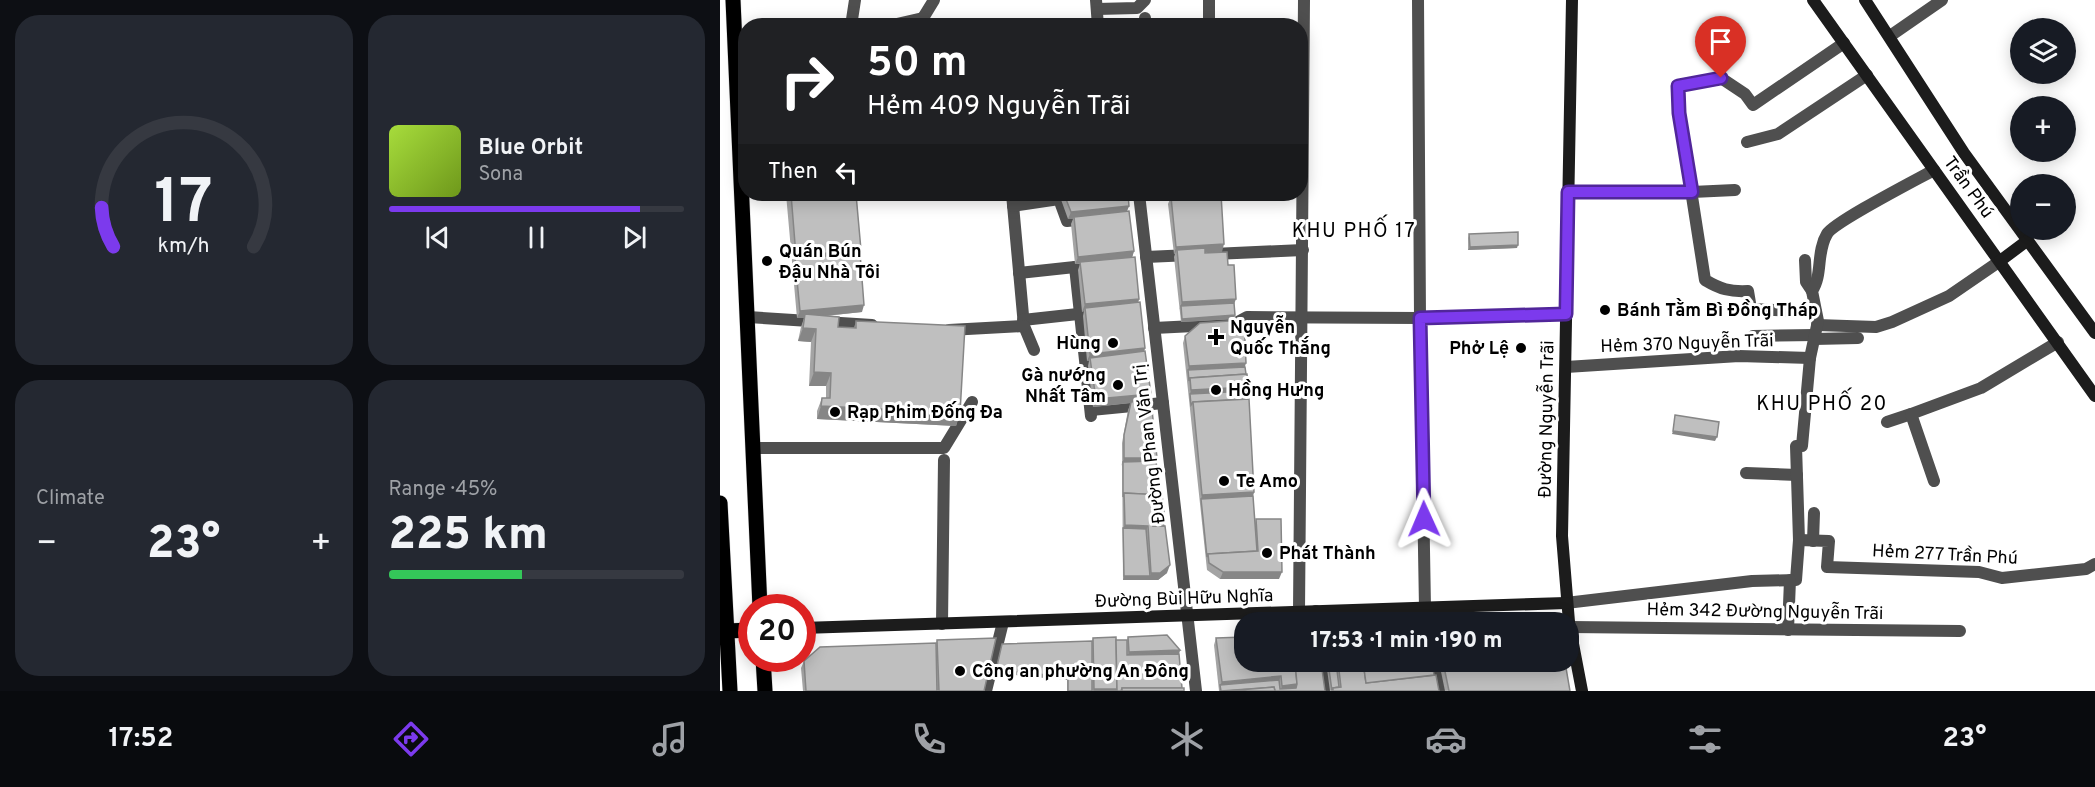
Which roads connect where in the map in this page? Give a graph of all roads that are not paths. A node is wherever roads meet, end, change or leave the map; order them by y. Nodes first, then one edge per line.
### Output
1 (733, 0) edge
2 (855, 0) edge
3 (934, 0) edge
4 (1145, 0) edge
5 (1209, 0) edge
6 (1304, 0) edge
7 (1418, 0) edge
8 (1572, 0) edge
9 (1813, 0) edge
10 (1864, 0) edge
11 (1942, 0) edge
12 (1097, 5) edge
13 (852, 18) edge
14 (925, 18) edge
15 (1209, 18) edge
16 (1304, 18) edge
17 (738, 36) edge
18 (1890, 36) junction
19 (1844, 43) junction
20 (738, 59) edge
21 (720, 63) edge
22 (1867, 75) junction
23 (1747, 142) dead end
24 (1934, 170) junction
25 (1735, 190) dead end
26 (1568, 192) junction
27 (1692, 192) junction
28 (745, 201) edge
29 (1013, 201) edge
30 (1060, 201) edge
31 (1137, 201) edge
32 (1303, 201) edge
33 (2010, 216) edge
34 (1099, 218) edge
35 (2028, 240) joint
36 (1303, 250) junction
37 (1142, 260) junction
38 (1805, 260) dead end
39 (2000, 261) junction
40 (1099, 265) edge
41 (1076, 267) junction
42 (1019, 273) junction
43 (1812, 291) junction
44 (1100, 312) edge
45 (1816, 312) junction
46 (1080, 314) junction
47 (1566, 314) junction
48 (748, 317) junction
49 (1302, 317) junction
50 (1420, 318) junction
51 (1024, 323) junction
52 (890, 326) edge
53 (1154, 328) junction
54 (938, 329) edge
55 (1815, 333) junction
56 (2095, 333) edge
57 (1753, 336) dead end
58 (1858, 338) dead end
59 (2058, 342) junction
60 (1034, 350) dead end
61 (1810, 358) junction
62 (1566, 367) junction
63 (2095, 396) edge
64 (972, 402) dead end
65 (1163, 403) junction
66 (1911, 414) junction
67 (1887, 422) dead end
68 (753, 448) junction
69 (944, 460) dead end
70 (1746, 473) dead end
71 (1797, 476) junction
72 (1934, 482) dead end
73 (720, 502) edge
74 (1814, 513) dead end
75 (1799, 540) junction
76 (1812, 541) junction
77 (2095, 564) edge
78 (1793, 580) junction
79 (759, 594) edge
80 (1566, 603) junction
81 (1425, 608) junction
82 (1299, 612) edge
83 (1377, 612) edge
84 (1426, 612) edge
85 (1567, 612) edge
86 (1234, 614) edge
87 (1187, 616) junction
88 (1003, 622) junction
89 (942, 624) junction
90 (1579, 627) edge
91 (816, 628) edge
92 (738, 630) edge
93 (1788, 630) junction
94 (723, 631) edge
95 (1960, 632) dead end
96 (764, 672) edge
97 (1324, 672) edge
98 (1437, 672) edge
99 (1578, 672) edge
100 (730, 691) edge
101 (765, 691) edge
102 (986, 691) edge
103 (1196, 691) edge
104 (1326, 691) edge
105 (1440, 691) edge
106 (1582, 691) edge

1 - 17 main road
2 - 13 street
3 - 14 street
4 - 12 street
5 - 15 street
6 - 16 street
7 - 50 street
8 - 26 main road, Đường Nguyễn Trãi
9 - 19 main road, Trần Phú
10 - 18 main road, Trần Phú
11 - 18 street
18 - 33 main road, Trần Phú
19 - 22 main road, Trần Phú
19 - 27 street
20 - 21 main road
22 - 23 street
22 - 24 main road, Trần Phú
24 - 39 main road, Trần Phú
24 - 43 street
25 - 27 street
26 - 27 street
26 - 47 main road, Đường Nguyễn Trãi
27 - 45 street
28 - 48 main road
29 - 42 street
30 - 34 street
31 - 37 street, Đường Phan Văn Trị
32 - 36 street
35 - 39 main road
35 - 56 main road, Trần Phú
36 - 37 street
36 - 49 street
37 - 53 street, Đường Phan Văn Trị
38 - 43 street
39 - 55 street
39 - 59 main road, Trần Phú
40 - 41 street
41 - 42 street
41 - 46 street
42 - 51 street
43 - 45 street
44 - 46 street
45 - 55 street
46 - 51 street
46 - 65 street
47 - 50 street
47 - 62 main road, Đường Nguyễn Trãi
48 - 52 street
48 - 68 main road
49 - 50 street
49 - 53 street
49 - 82 street
50 - 81 street
51 - 54 street
51 - 60 street
53 - 65 street, Đường Phan Văn Trị
55 - 57 street
55 - 58 street
55 - 61 street
59 - 63 main road, Trần Phú
59 - 66 street
61 - 62 street, Hẻm 370 Nguyễn Trãi
61 - 71 street
62 - 80 main road, Đường Nguyễn Trãi
64 - 68 street
65 - 87 street, Đường Phan Văn Trị
66 - 67 street
66 - 72 street
68 - 79 main road
69 - 89 street
70 - 71 street
71 - 75 street
73 - 94 main road
74 - 76 street
75 - 76 street
75 - 78 street
76 - 77 street, Hẻm 277 Trần Phú
78 - 80 street
78 - 93 street
80 - 81 main road, Đường Bùi Hữu Nghĩa
80 - 85 main road, Đường Nguyễn Trãi
81 - 83 main road, Đường Bùi Hữu Nghĩa
81 - 84 street
86 - 87 main road, Đường Bùi Hữu Nghĩa
87 - 88 main road, Đường Bùi Hữu Nghĩa
87 - 103 street, Đường Phan Văn Trị
88 - 89 main road, Đường Bùi Hữu Nghĩa
88 - 102 street
89 - 91 main road, Đường Bùi Hữu Nghĩa
90 - 93 street, Hẻm 342 Đường Nguyễn Trãi
92 - 94 main road
93 - 95 street, Hẻm 342 Đường Nguyễn Trãi
94 - 100 main road
96 - 101 main road
97 - 104 street
98 - 105 street
99 - 106 main road, Đường Nguyễn Trãi

